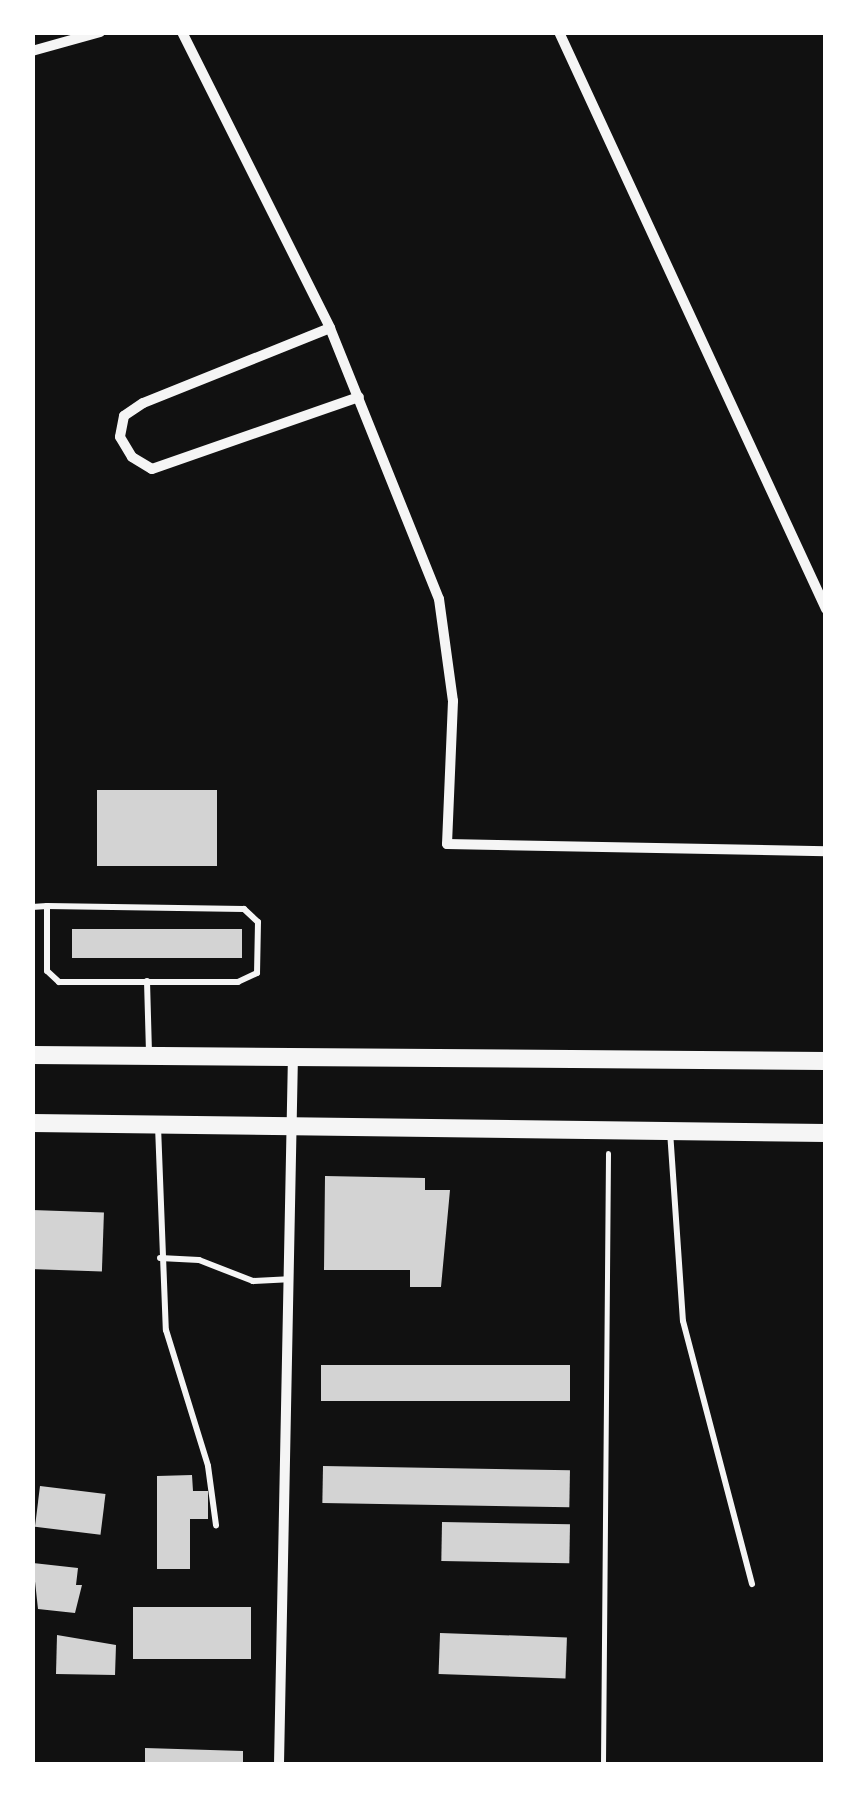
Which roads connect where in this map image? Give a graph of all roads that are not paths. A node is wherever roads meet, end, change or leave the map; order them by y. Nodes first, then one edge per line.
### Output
1 (100, 32) edge
2 (182, 32) edge
3 (558, 32) edge
4 (32, 51) edge
5 (330, 328) junction
6 (360, 397) junction
7 (826, 609) edge
8 (826, 851) edge
9 (47, 906) junction
10 (32, 907) edge
11 (148, 981) junction
12 (32, 1055) edge
13 (148, 1055) junction
14 (293, 1055) junction
15 (826, 1061) edge
16 (32, 1123) edge
17 (158, 1124) junction
18 (293, 1126) junction
19 (670, 1130) junction
20 (826, 1133) edge
21 (160, 1258) junction
22 (289, 1279) junction
23 (216, 1524) dead end
24 (752, 1584) dead end
25 (279, 1764) edge

1 - 4 street
2 - 5 street
3 - 7 street
5 - 6 street
5 - 6 street
6 - 8 street
9 - 10 lane
9 - 11 lane
9 - 11 lane
11 - 13 lane
12 - 13 main road
13 - 14 main road
14 - 15 main road
14 - 18 street
16 - 17 main road
17 - 18 main road
17 - 21 lane
18 - 19 main road
18 - 22 street
19 - 20 main road
19 - 24 lane
21 - 22 lane
21 - 23 lane
22 - 25 street

